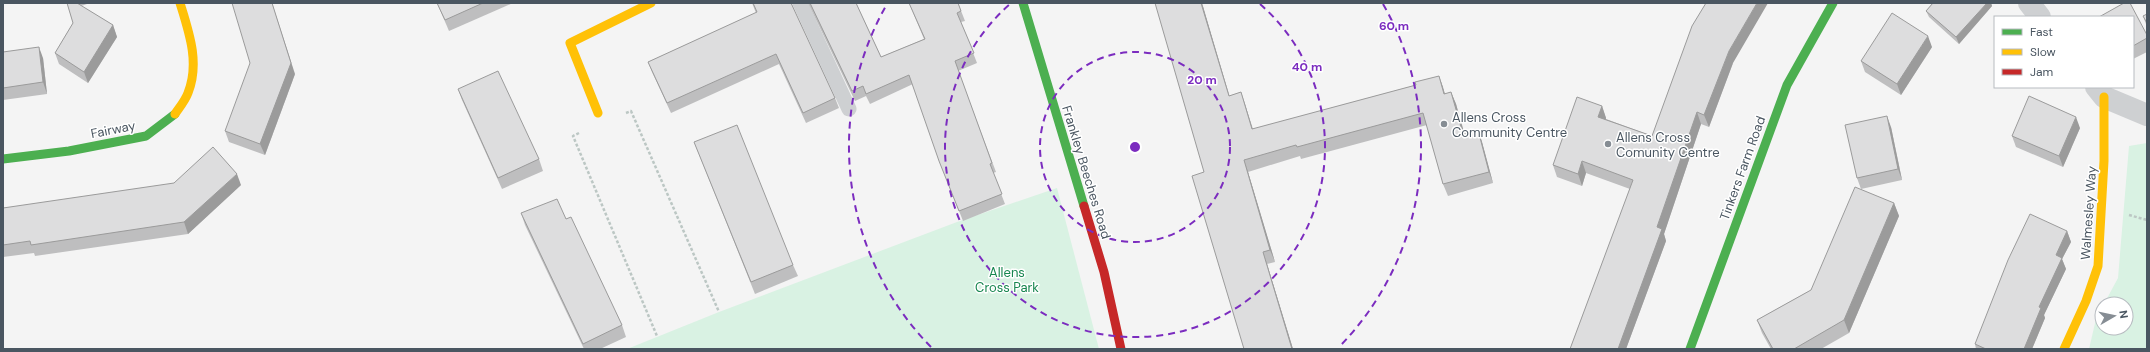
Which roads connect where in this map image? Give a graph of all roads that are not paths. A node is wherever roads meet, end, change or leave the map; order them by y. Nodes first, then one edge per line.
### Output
1 (180, 3) edge
2 (651, 3) edge
3 (800, 3) edge
4 (1023, 3) edge
5 (1833, 3) edge
6 (2028, 3) edge
7 (2039, 16) edge
8 (2100, 92) edge
9 (849, 109) dead end
10 (598, 113) dead end
11 (2147, 115) edge
12 (3, 159) edge
13 (1121, 349) edge
14 (1690, 349) edge
15 (2064, 349) edge

1 - 12 street, Fairway
2 - 10 street
3 - 9 lane
4 - 13 street, Frankley Beeches Road
5 - 14 street, Tinkers Farm Road
6 - 7 street
8 - 11 street
8 - 15 street, Walmesley Way

